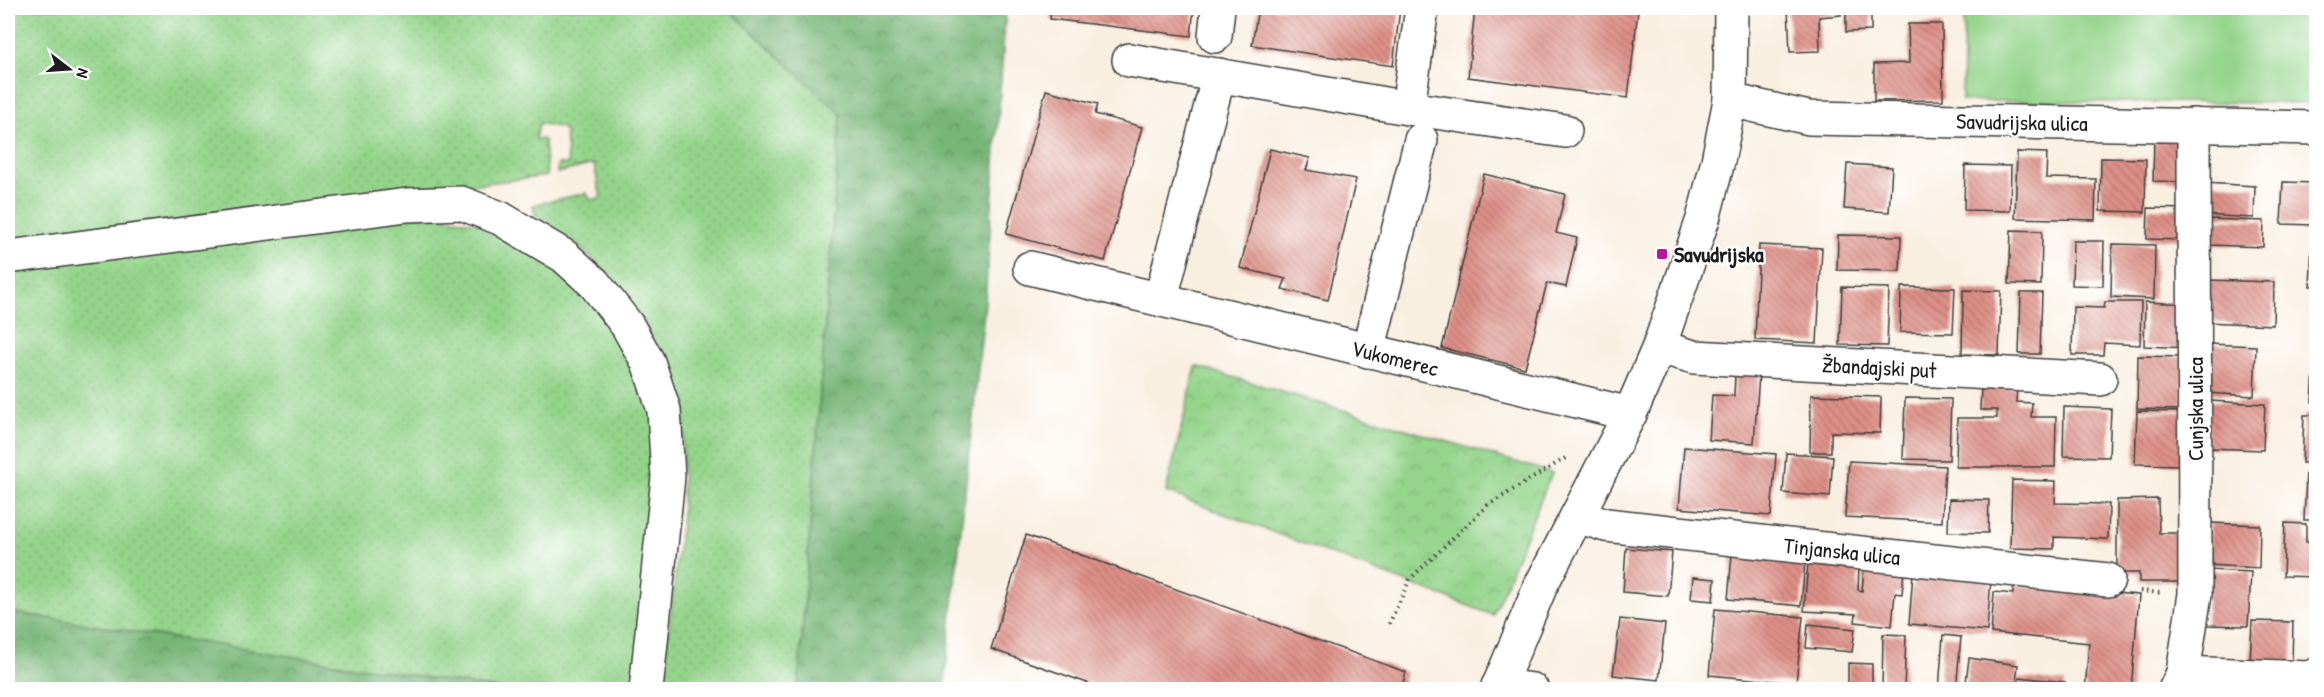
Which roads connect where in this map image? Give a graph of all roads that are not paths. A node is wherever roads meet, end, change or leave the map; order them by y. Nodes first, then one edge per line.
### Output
1 (1422, 8) edge
2 (1731, 8) edge
3 (1129, 60) dead end
4 (1219, 75) junction
5 (1730, 100) junction
6 (1408, 108) junction
7 (2194, 125) junction
8 (2316, 128) edge
9 (1565, 131) dead end
10 (1421, 140) dead end
11 (8, 257) edge
12 (1030, 268) dead end
13 (1161, 298) junction
14 (1659, 347) junction
15 (1368, 351) junction
16 (2100, 379) dead end
17 (1630, 414) junction
18 (1577, 516) junction
19 (2108, 580) road end
20 (2316, 675) edge
21 (2179, 681) edge
22 (1497, 688) edge
23 (646, 690) edge
24 (1532, 690) edge

1 - 6 street
2 - 5 street
3 - 4 street
4 - 6 street
4 - 13 street
5 - 7 street, Savudrijska ulica
5 - 14 street
6 - 9 street
7 - 8 street, Savudrijska ulica
7 - 21 street, Cunjska ulica
10 - 15 street
11 - 23 street
12 - 13 street, Vukomerec
13 - 15 street, Vukomerec
14 - 16 street, Žbandajski put
14 - 17 street
15 - 17 street, Vukomerec
17 - 18 street
18 - 19 street, Tinjanska ulica
18 - 22 street
20 - 21 street
22 - 24 street

